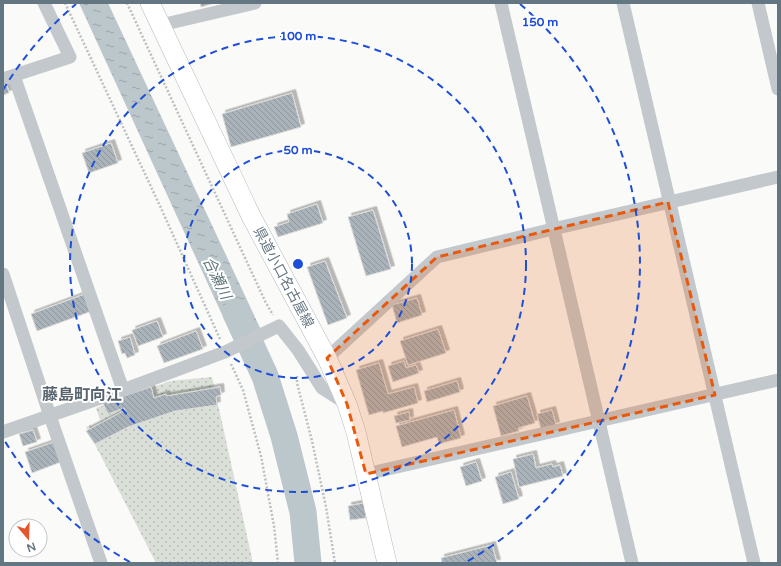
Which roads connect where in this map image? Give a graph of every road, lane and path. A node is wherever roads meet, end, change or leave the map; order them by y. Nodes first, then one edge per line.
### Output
1 (44, 3) edge
2 (65, 3) edge
3 (127, 3) edge
4 (150, 3) edge
5 (256, 3) edge
6 (501, 3) edge
7 (623, 3) edge
8 (758, 3) edge
9 (161, 25) junction
10 (8, 78) edge
11 (778, 89) edge
12 (778, 177) edge
13 (668, 202) junction
14 (553, 228) junction
15 (3, 274) edge
16 (277, 327) junction
17 (298, 350) junction
18 (225, 352) junction
19 (327, 358) junction
20 (778, 380) edge
21 (123, 390) junction
22 (715, 395) junction
23 (347, 404) junction
24 (50, 416) junction
25 (598, 422) junction
26 (3, 432) edge
27 (366, 474) junction
28 (101, 563) edge
29 (278, 563) edge
30 (335, 563) edge
31 (387, 563) edge
32 (632, 563) edge
33 (754, 563) edge

1 - 10 street
2 - 18 path
3 - 16 path
4 - 9 main road, 県道小口名古屋線
5 - 9 street
6 - 14 street
7 - 13 street
8 - 11 street
9 - 19 main road, 県道小口名古屋線
10 - 21 street
12 - 13 street
13 - 14 street
13 - 22 street
14 - 19 street
14 - 25 street
15 - 24 street
16 - 17 street
16 - 18 street
17 - 23 street
17 - 30 path
18 - 21 street
18 - 29 path
19 - 23 main road, 県道小口名古屋線
20 - 22 street
21 - 24 street
22 - 25 street
22 - 33 street
23 - 27 main road, 県道小口名古屋線
24 - 26 street
24 - 28 street
25 - 27 street
25 - 32 street
27 - 31 main road, 県道小口名古屋線

